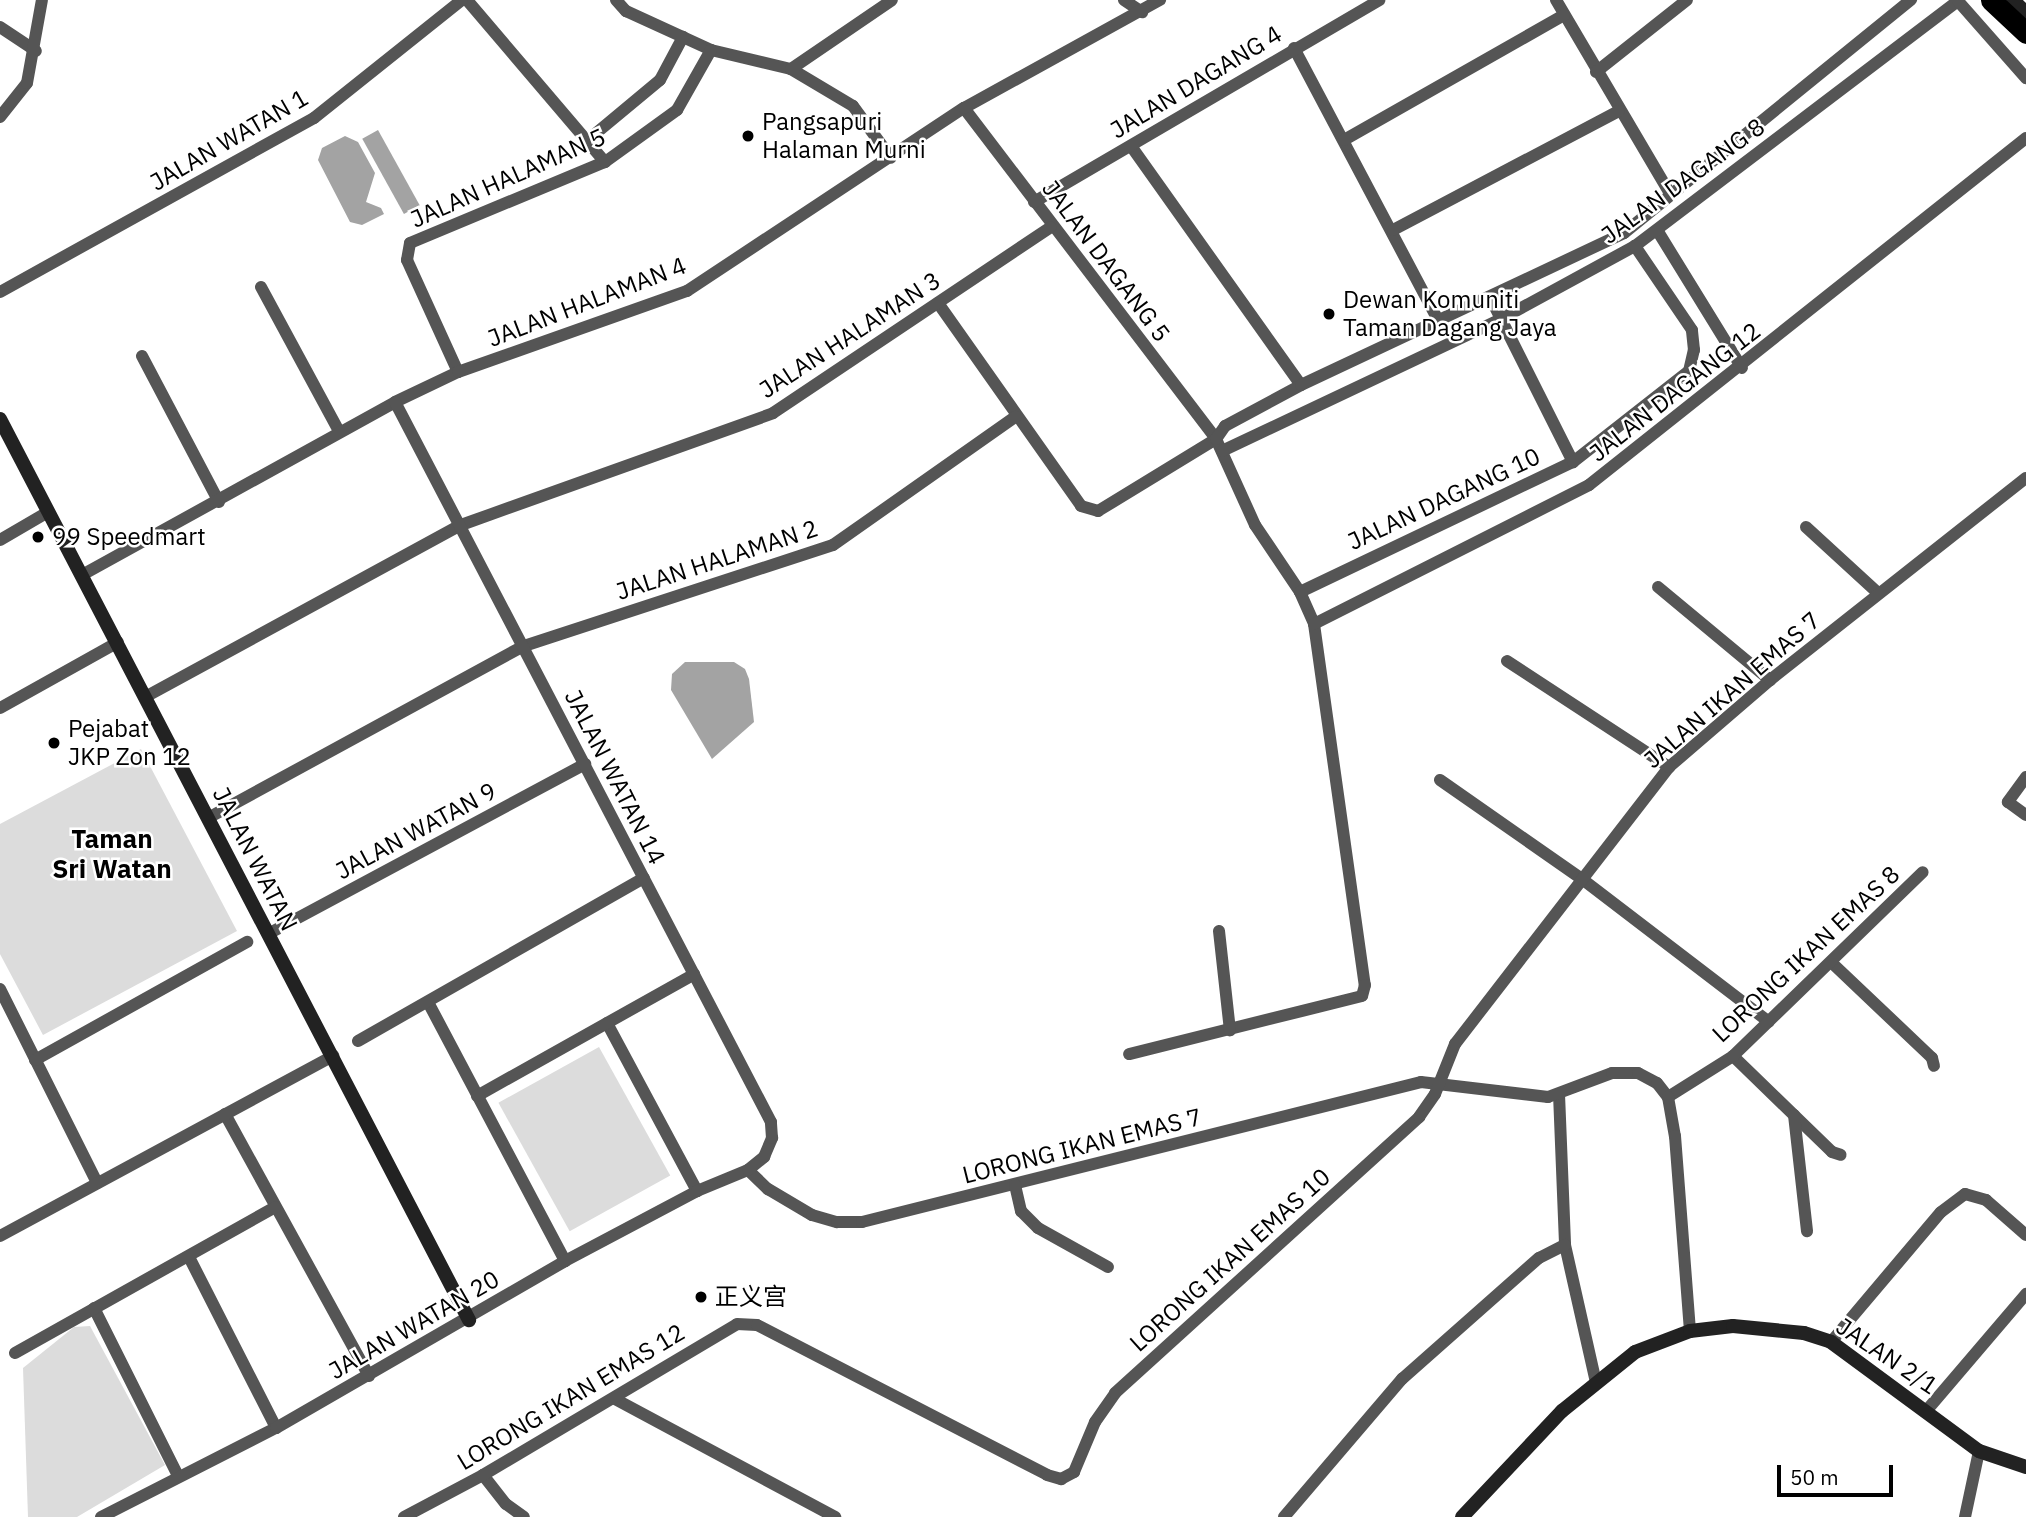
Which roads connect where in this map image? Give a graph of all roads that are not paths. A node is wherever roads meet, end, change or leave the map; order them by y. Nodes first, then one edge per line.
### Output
1 (42, 0) edge
2 (464, 0) edge
3 (616, 0) edge
4 (892, 0) edge
5 (1124, 0) edge
6 (1160, 0) edge
7 (1379, 0) edge
8 (1556, 0) edge
9 (1911, 0) edge
10 (1991, 0) edge
11 (2013, 0) edge
12 (1685, 1) edge
13 (1958, 1) edge
14 (1142, 12) junction
15 (2026, 13) edge
16 (1564, 15) junction
17 (0, 27) edge
18 (2026, 33) edge
19 (683, 37) junction
20 (1294, 48) junction
21 (711, 50) junction
22 (36, 51) junction
23 (791, 69) junction
24 (1596, 72) junction
25 (2026, 78) edge
26 (964, 108) junction
27 (1619, 111) junction
28 (0, 117) edge
29 (2026, 138) edge
30 (589, 139) junction
31 (1344, 140) junction
32 (1131, 146) junction
33 (891, 158) junction
34 (606, 162) junction
35 (1671, 195) junction
36 (1034, 202) junction
37 (1051, 227) junction
38 (1393, 230) junction
39 (1657, 230) junction
40 (1635, 246) junction
41 (261, 287) dead end
42 (0, 292) edge
43 (1490, 297) junction
44 (937, 303) junction
45 (1501, 319) junction
46 (1438, 320) junction
47 (142, 356) dead end
48 (1742, 368) junction
49 (458, 372) junction
50 (1301, 385) junction
51 (395, 402) junction
52 (1015, 417) junction
53 (0, 419) edge
54 (339, 431) junction
55 (1219, 445) junction
56 (1573, 462) junction
57 (2026, 478) edge
58 (219, 502) junction
59 (48, 512) junction
60 (461, 525) junction
61 (1807, 527) dead end
62 (0, 540) edge
63 (82, 575) junction
64 (1658, 587) dead end
65 (1300, 592) junction
66 (1878, 593) junction
67 (1314, 624) junction
68 (118, 642) junction
69 (524, 646) junction
70 (1507, 661) dead end
71 (1769, 680) junction
72 (146, 696) junction
73 (0, 708) edge
74 (585, 764) junction
75 (1669, 767) junction
76 (2026, 777) edge
77 (1440, 780) dead end
78 (2026, 815) edge
79 (208, 818) junction
80 (1923, 872) dead end
81 (644, 878) junction
82 (1582, 879) junction
83 (1219, 930) dead end
84 (268, 934) junction
85 (247, 942) dead end
86 (1832, 963) junction
87 (694, 974) junction
88 (0, 989) edge
89 (429, 1004) junction
90 (4, 1007) edge
91 (1769, 1022) junction
92 (607, 1023) junction
93 (1230, 1030) junction
94 (358, 1041) dead end
95 (1129, 1054) dead end
96 (332, 1056) junction
97 (1733, 1056) junction
98 (35, 1060) junction
99 (1934, 1066) dead end
100 (1439, 1081) junction
101 (1559, 1094) junction
102 (477, 1096) junction
103 (1668, 1097) junction
104 (225, 1114) junction
105 (1794, 1115) junction
106 (1840, 1155) dead end
107 (748, 1170) junction
108 (97, 1183) junction
109 (1015, 1185) junction
110 (697, 1191) junction
111 (275, 1207) junction
112 (1807, 1231) dead end
113 (2026, 1235) edge
114 (0, 1236) edge
115 (1565, 1245) junction
116 (189, 1257) junction
117 (565, 1261) junction
118 (1108, 1267) dead end
119 (2026, 1294) edge
120 (94, 1308) junction
121 (469, 1320) junction
122 (1690, 1331) junction
123 (1831, 1342) junction
124 (15, 1353) dead end
125 (369, 1376) junction
126 (1596, 1383) junction
127 (615, 1399) junction
128 (1927, 1410) junction
129 (276, 1428) junction
130 (1979, 1451) junction
131 (2026, 1467) edge
132 (483, 1475) junction
133 (178, 1476) junction
134 (1061, 1479) joint
135 (101, 1517) edge
136 (404, 1517) edge
137 (524, 1517) edge
138 (835, 1517) edge
139 (1284, 1517) edge
140 (1462, 1517) edge
141 (1965, 1517) edge

1 - 22 street
2 - 30 street
2 - 42 street, JALAN WATAN 1
3 - 19 street
4 - 23 street
5 - 14 street
6 - 14 street, JALAN HALAMAN 4
7 - 20 street, JALAN DAGANG 4
8 - 16 street
9 - 35 street
10 - 18 highway
11 - 15 street
12 - 24 street
13 - 25 street
13 - 39 street, JALAN DAGANG 8
14 - 26 street, JALAN HALAMAN 4
16 - 24 street
16 - 31 street
17 - 22 street
19 - 21 street
19 - 30 street
20 - 31 street
20 - 32 street, JALAN DAGANG 4
21 - 23 street
21 - 34 street, JALAN HALAMAN 5
22 - 28 street
23 - 33 street
24 - 27 street
26 - 33 street, JALAN HALAMAN 4
26 - 36 street, JALAN DAGANG 5
27 - 35 street
27 - 38 street
29 - 48 street, JALAN DAGANG 12
30 - 34 street
31 - 38 street
32 - 36 street, JALAN DAGANG 4
32 - 50 street
33 - 49 street, JALAN HALAMAN 4
34 - 49 street, JALAN HALAMAN 5
35 - 43 street
36 - 37 street, JALAN DAGANG 5
37 - 44 street, JALAN HALAMAN 3
37 - 55 street, JALAN DAGANG 5
38 - 46 street
39 - 40 street, JALAN DAGANG 8
39 - 48 street
40 - 45 street, JALAN DAGANG 8
40 - 56 street, JALAN DAGANG 10
41 - 54 street
43 - 45 street
43 - 46 street
44 - 52 street
44 - 60 street, JALAN HALAMAN 3
45 - 55 street, JALAN DAGANG 8
45 - 56 street
46 - 50 street
47 - 58 street
48 - 67 street, JALAN DAGANG 12
49 - 51 street, JALAN HALAMAN 4
50 - 55 street
51 - 54 street, JALAN HALAMAN 4
51 - 60 street, JALAN WATAN 14
52 - 55 street
52 - 69 street, JALAN HALAMAN 2
53 - 59 street, JALAN WATAN
54 - 58 street, JALAN HALAMAN 4
55 - 65 street
56 - 65 street, JALAN DAGANG 10
57 - 66 street, JALAN IKAN EMAS 7
58 - 63 street, JALAN HALAMAN 4
59 - 62 street
59 - 63 street, JALAN WATAN
60 - 69 street, JALAN WATAN 14
60 - 72 street, JALAN HALAMAN 3
61 - 66 street
63 - 68 street, JALAN WATAN
64 - 71 street
65 - 67 street
66 - 71 street, JALAN IKAN EMAS 7
67 - 93 street
68 - 72 street, JALAN WATAN
68 - 73 street
69 - 74 street, JALAN WATAN 14
69 - 79 street, JALAN HALAMAN 2
70 - 75 street
71 - 75 street, JALAN IKAN EMAS 7
72 - 79 street, JALAN WATAN
74 - 81 street, JALAN WATAN 14
74 - 84 street, JALAN WATAN 9
75 - 82 street, JALAN IKAN EMAS 7
76 - 78 street
77 - 82 street
79 - 84 street, JALAN WATAN
80 - 86 street, LORONG IKAN EMAS 8
81 - 87 street, JALAN WATAN 14
81 - 89 street
82 - 91 street
82 - 100 street, JALAN IKAN EMAS 7
83 - 93 street
84 - 96 street, JALAN WATAN
85 - 98 street
86 - 91 street, LORONG IKAN EMAS 8
86 - 99 street
87 - 92 street
87 - 107 street, JALAN WATAN 14
88 - 90 street
89 - 94 street
89 - 102 street
90 - 98 street
91 - 97 street, LORONG IKAN EMAS 8
92 - 102 street
92 - 110 street
93 - 95 street
96 - 104 street
96 - 121 street, JALAN WATAN
97 - 103 street, LORONG IKAN EMAS 8
97 - 105 street
98 - 108 street
100 - 101 street, LORONG IKAN EMAS 7
100 - 109 street, LORONG IKAN EMAS 7
100 - 134 street, LORONG IKAN EMAS 10
101 - 103 street
101 - 115 street
102 - 117 street
103 - 122 street
104 - 108 street
104 - 111 street
105 - 106 street
105 - 112 street
107 - 109 street, LORONG IKAN EMAS 7
107 - 110 street, JALAN WATAN 20
108 - 114 street
109 - 118 street
110 - 117 street, JALAN WATAN 20
111 - 116 street
111 - 125 street
113 - 123 street
115 - 126 street
115 - 139 street
116 - 120 street
116 - 129 street
117 - 121 street, JALAN WATAN 20
119 - 128 street
120 - 124 street
120 - 133 street
121 - 125 street, JALAN WATAN 20
122 - 123 street, JALAN 2/1
122 - 126 street, JALAN 2/1
123 - 128 street, JALAN 2/1
125 - 129 street, JALAN WATAN 20
126 - 140 street, JALAN 2/1
127 - 132 street, LORONG IKAN EMAS 12
127 - 134 street, LORONG IKAN EMAS 12
127 - 138 street
128 - 130 street, JALAN 2/1
129 - 133 street, JALAN WATAN 20
130 - 131 street, JALAN 2/1
130 - 141 street
132 - 136 street, LORONG IKAN EMAS 12
132 - 137 street
133 - 135 street, JALAN WATAN 20

